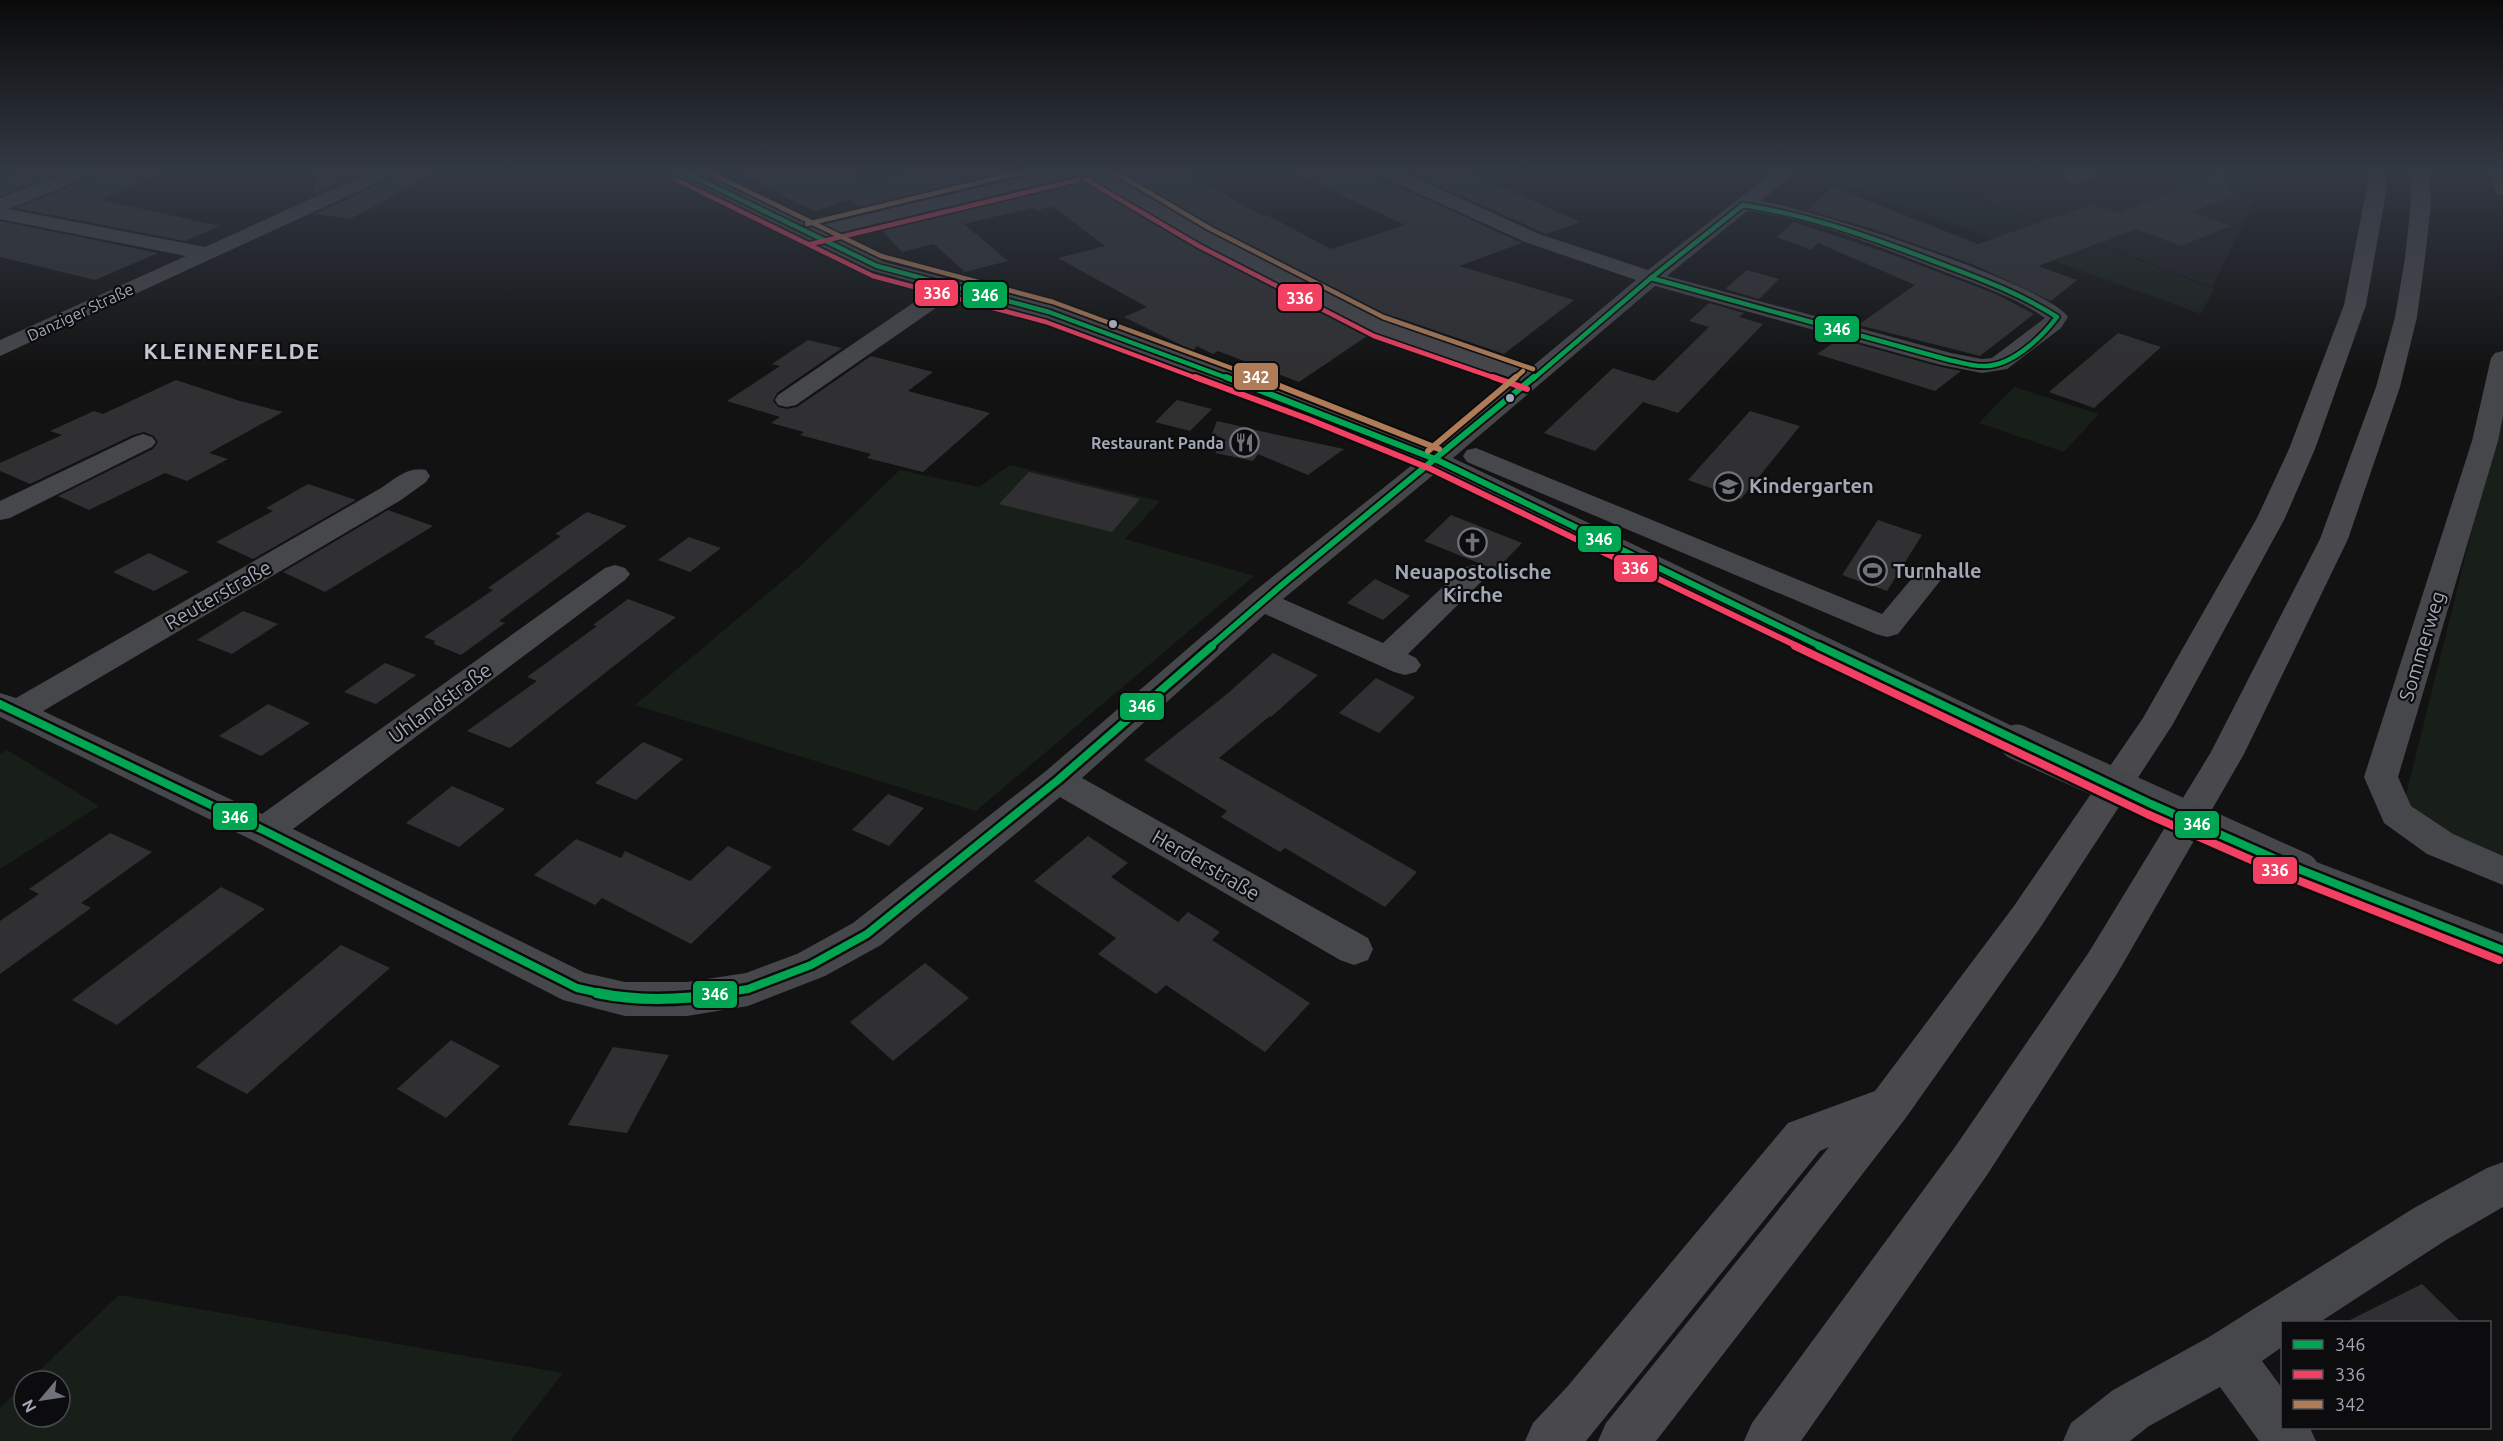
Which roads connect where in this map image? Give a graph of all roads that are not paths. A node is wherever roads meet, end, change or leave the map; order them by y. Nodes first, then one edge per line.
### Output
1 (124, 237) edge
2 (240, 237) edge
3 (816, 237) edge
4 (1204, 237) edge
5 (1530, 237) edge
6 (1702, 237) edge
7 (1871, 237) edge
8 (2368, 237) edge
9 (2417, 237) edge
10 (205, 253) junction
11 (1651, 278) junction
12 (953, 286) junction
13 (0, 349) edge
14 (2503, 358) edge
15 (1530, 379) junction
16 (787, 400) dead end
17 (143, 442) dead end
18 (1443, 452) junction
19 (417, 476) dead end
20 (0, 512) edge
21 (615, 574) dead end
22 (1473, 574) dead end
23 (1929, 576) dead end
24 (1262, 601) junction
25 (9, 708) edge
26 (1058, 780) junction
27 (265, 831) junction
28 (2503, 871) edge
29 (1354, 949) dead end
30 (2503, 950) edge
31 (1890, 1105) junction
32 (2503, 1183) edge
33 (2227, 1355) junction
34 (2281, 1429) edge
35 (1551, 1441) edge
36 (1624, 1441) edge
37 (1770, 1441) edge
38 (2089, 1441) edge

1 - 10 street
2 - 10 street, Danziger Straße
3 - 12 street
4 - 15 street
5 - 11 street
6 - 11 street
7 - 11 street
8 - 31 highway
9 - 37 highway
10 - 13 street, Danziger Straße
11 - 15 street
12 - 16 street
12 - 18 street
14 - 28 street, Sommerweg
15 - 18 street
17 - 20 street
18 - 23 street
18 - 24 street
18 - 30 street, bridge
19 - 25 street, Reuterstraße
21 - 27 street, Uhlandstraße
22 - 24 street
24 - 26 street
25 - 27 street
26 - 27 street
26 - 29 street, Herderstraße
31 - 35 highway
31 - 36 highway
32 - 33 street
33 - 34 street
33 - 38 street

